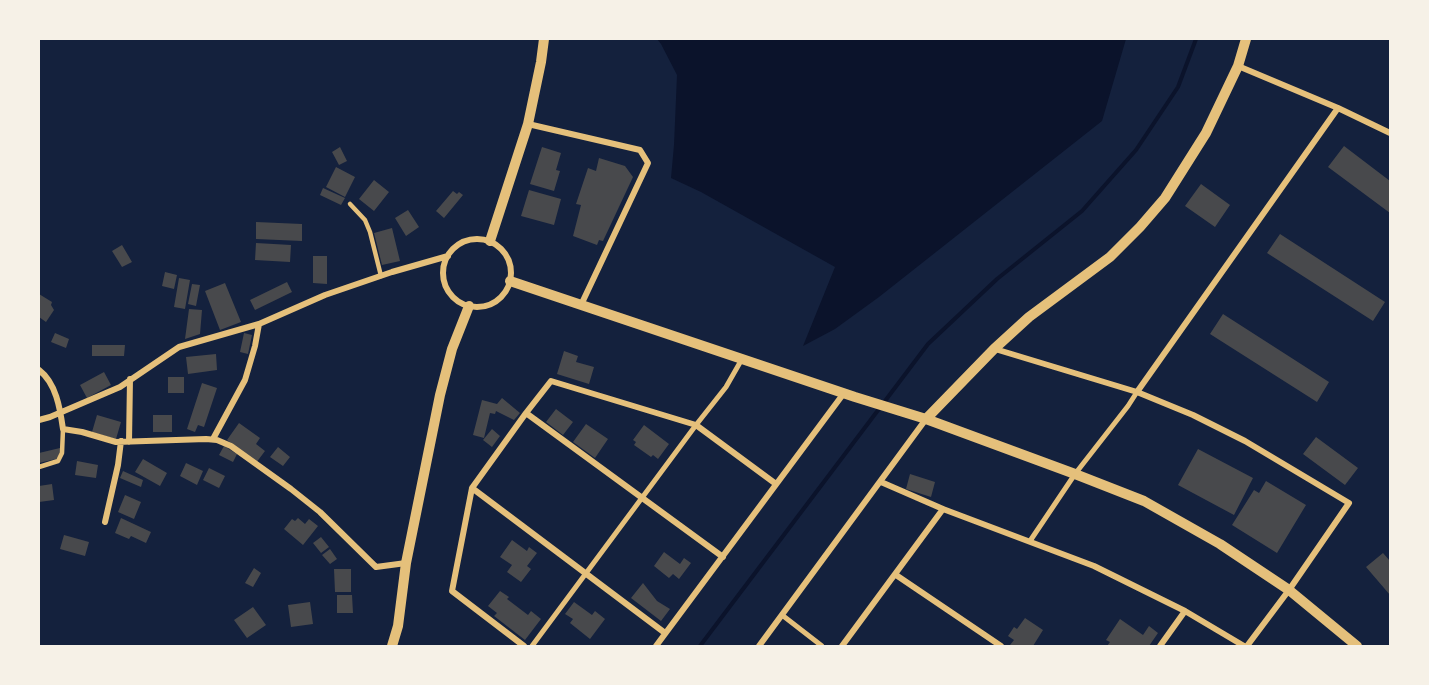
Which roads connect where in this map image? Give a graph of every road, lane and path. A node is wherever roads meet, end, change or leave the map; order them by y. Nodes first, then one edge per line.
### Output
1 (544, 39) edge
2 (1246, 39) edge
3 (1238, 66) junction
4 (1338, 108) junction
5 (528, 124) junction
6 (1390, 133) edge
7 (350, 204) dead end
8 (490, 241) junction
9 (447, 256) junction
10 (381, 276) junction
11 (510, 281) junction
12 (581, 304) junction
13 (469, 306) junction
14 (259, 324) junction
15 (994, 349) junction
16 (742, 359) junction
17 (39, 370) edge
18 (130, 379) junction
19 (1137, 392) junction
20 (850, 395) junction
21 (60, 411) junction
22 (526, 413) junction
23 (39, 420) edge
24 (926, 420) junction
25 (696, 425) junction
26 (63, 429) junction
27 (213, 440) junction
28 (121, 441) junction
29 (129, 442) junction
30 (39, 466) edge
31 (1075, 474) junction
32 (881, 482) junction
33 (776, 484) junction
34 (472, 488) junction
35 (642, 497) junction
36 (943, 509) junction
37 (105, 522) dead end
38 (1030, 541) junction
39 (723, 557) junction
40 (406, 563) junction
41 (586, 573) junction
42 (896, 574) junction
43 (1289, 590) junction
44 (1185, 611) junction
45 (782, 615) junction
46 (665, 633) junction
47 (392, 646) edge
48 (524, 646) edge
49 (532, 646) edge
50 (656, 646) edge
51 (759, 646) edge
52 (822, 646) edge
53 (843, 646) edge
54 (1002, 646) edge
55 (1160, 646) edge
56 (1245, 646) edge
57 (1357, 646) edge

1 - 5 street
2 - 3 street
3 - 4 street
3 - 15 street
4 - 6 street
4 - 19 street
5 - 8 street
5 - 12 street
7 - 10 lane
8 - 9 street
8 - 11 street
9 - 10 street
9 - 13 street
10 - 14 street
11 - 12 street
11 - 13 street
12 - 16 street
13 - 40 street
14 - 18 street
14 - 27 street
15 - 19 street
15 - 24 street
16 - 20 street
16 - 25 street
17 - 21 street
18 - 21 street
18 - 29 street
19 - 31 street
19 - 43 street
20 - 24 street
20 - 33 street
21 - 23 street
21 - 26 street
22 - 25 street
22 - 34 street
22 - 35 street
24 - 31 street
24 - 32 street
25 - 33 street
25 - 35 street
26 - 28 street
26 - 30 lane
27 - 29 street
27 - 40 street
28 - 29 street
28 - 37 street
31 - 38 street
31 - 43 street
32 - 36 street
32 - 45 street
33 - 39 street
34 - 41 street
34 - 48 street
35 - 39 street
35 - 41 street
36 - 38 street
36 - 42 street
38 - 44 street
39 - 46 street
40 - 47 street
41 - 46 street
41 - 49 street
42 - 53 street
42 - 54 street
43 - 56 street
43 - 57 street
44 - 55 street
44 - 56 street
45 - 51 street
45 - 52 street
46 - 50 street

